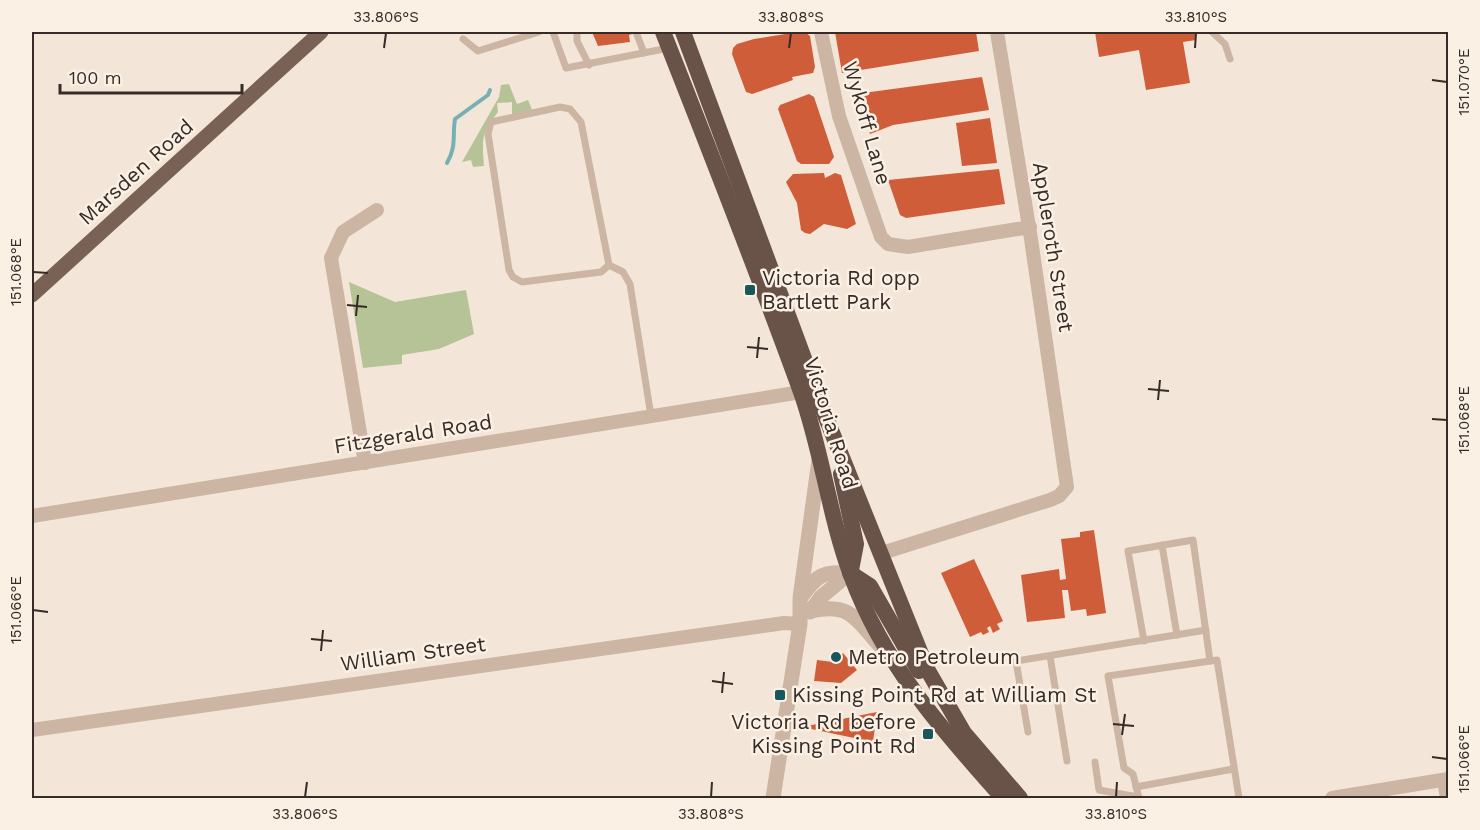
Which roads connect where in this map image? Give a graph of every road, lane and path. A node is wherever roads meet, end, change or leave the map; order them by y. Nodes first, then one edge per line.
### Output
1 (321, 32) edge
2 (539, 32) edge
3 (553, 32) edge
4 (577, 32) edge
5 (636, 32) edge
6 (663, 32) edge
7 (683, 32) edge
8 (821, 32) edge
9 (997, 32) edge
10 (1212, 32) edge
11 (463, 39) dead end
12 (669, 48) junction
13 (644, 53) junction
14 (1230, 59) dead end
15 (589, 64) junction
16 (377, 210) dead end
17 (1030, 227) junction
18 (609, 265) junction
19 (32, 295) edge
20 (801, 392) junction
21 (825, 415) junction
22 (651, 416) junction
23 (819, 456) junction
24 (365, 463) junction
25 (32, 516) edge
26 (1162, 545) junction
27 (882, 553) junction
28 (850, 573) junction
29 (800, 598) junction
30 (811, 611) junction
31 (800, 624) junction
32 (1206, 630) junction
33 (1178, 635) junction
34 (1144, 641) junction
35 (888, 654) junction
36 (1050, 656) junction
37 (1210, 661) junction
38 (32, 730) edge
39 (1028, 732) dead end
40 (964, 733) junction
41 (1066, 761) dead end
42 (1095, 762) dead end
43 (1233, 770) junction
44 (1446, 780) edge
45 (1136, 787) junction
46 (773, 798) edge
47 (1003, 798) edge
48 (1020, 798) edge
49 (1138, 798) edge
50 (1239, 798) edge
51 (1332, 798) edge
52 (1447, 798) edge

1 - 19 main road, Marsden Road
2 - 11 lane
3 - 15 lane
4 - 15 lane
5 - 13 lane
6 - 12 highway, Victoria Road
7 - 21 highway, Victoria Road
8 - 17 street, Wykoff Lane
9 - 17 street, Appleroth Street
10 - 14 lane
12 - 13 lane
12 - 20 highway, Victoria Road
13 - 15 lane
16 - 24 street
17 - 27 street, Appleroth Street
18 - 18 lane
18 - 22 lane
20 - 22 street, Fitzgerald Road
20 - 23 highway, Victoria Road
21 - 27 highway, Victoria Road
21 - 28 highway
22 - 24 street, Fitzgerald Road
23 - 28 highway, Victoria Road
23 - 29 street
24 - 25 street, Fitzgerald Road
26 - 32 lane
26 - 33 lane
26 - 34 lane
27 - 40 highway, Victoria Road
28 - 29 street
28 - 30 street
28 - 35 highway, Victoria Road
28 - 40 highway
29 - 31 street
30 - 31 street
30 - 35 street
31 - 38 street, William Street
31 - 46 street
32 - 33 lane
32 - 37 lane
33 - 34 lane
34 - 36 lane
35 - 47 highway, Victoria Road
36 - 39 lane
36 - 41 lane
37 - 43 lane
37 - 45 lane
40 - 48 highway, Victoria Road
42 - 49 lane
43 - 45 lane
43 - 50 lane
44 - 51 street
44 - 52 street
45 - 49 lane

